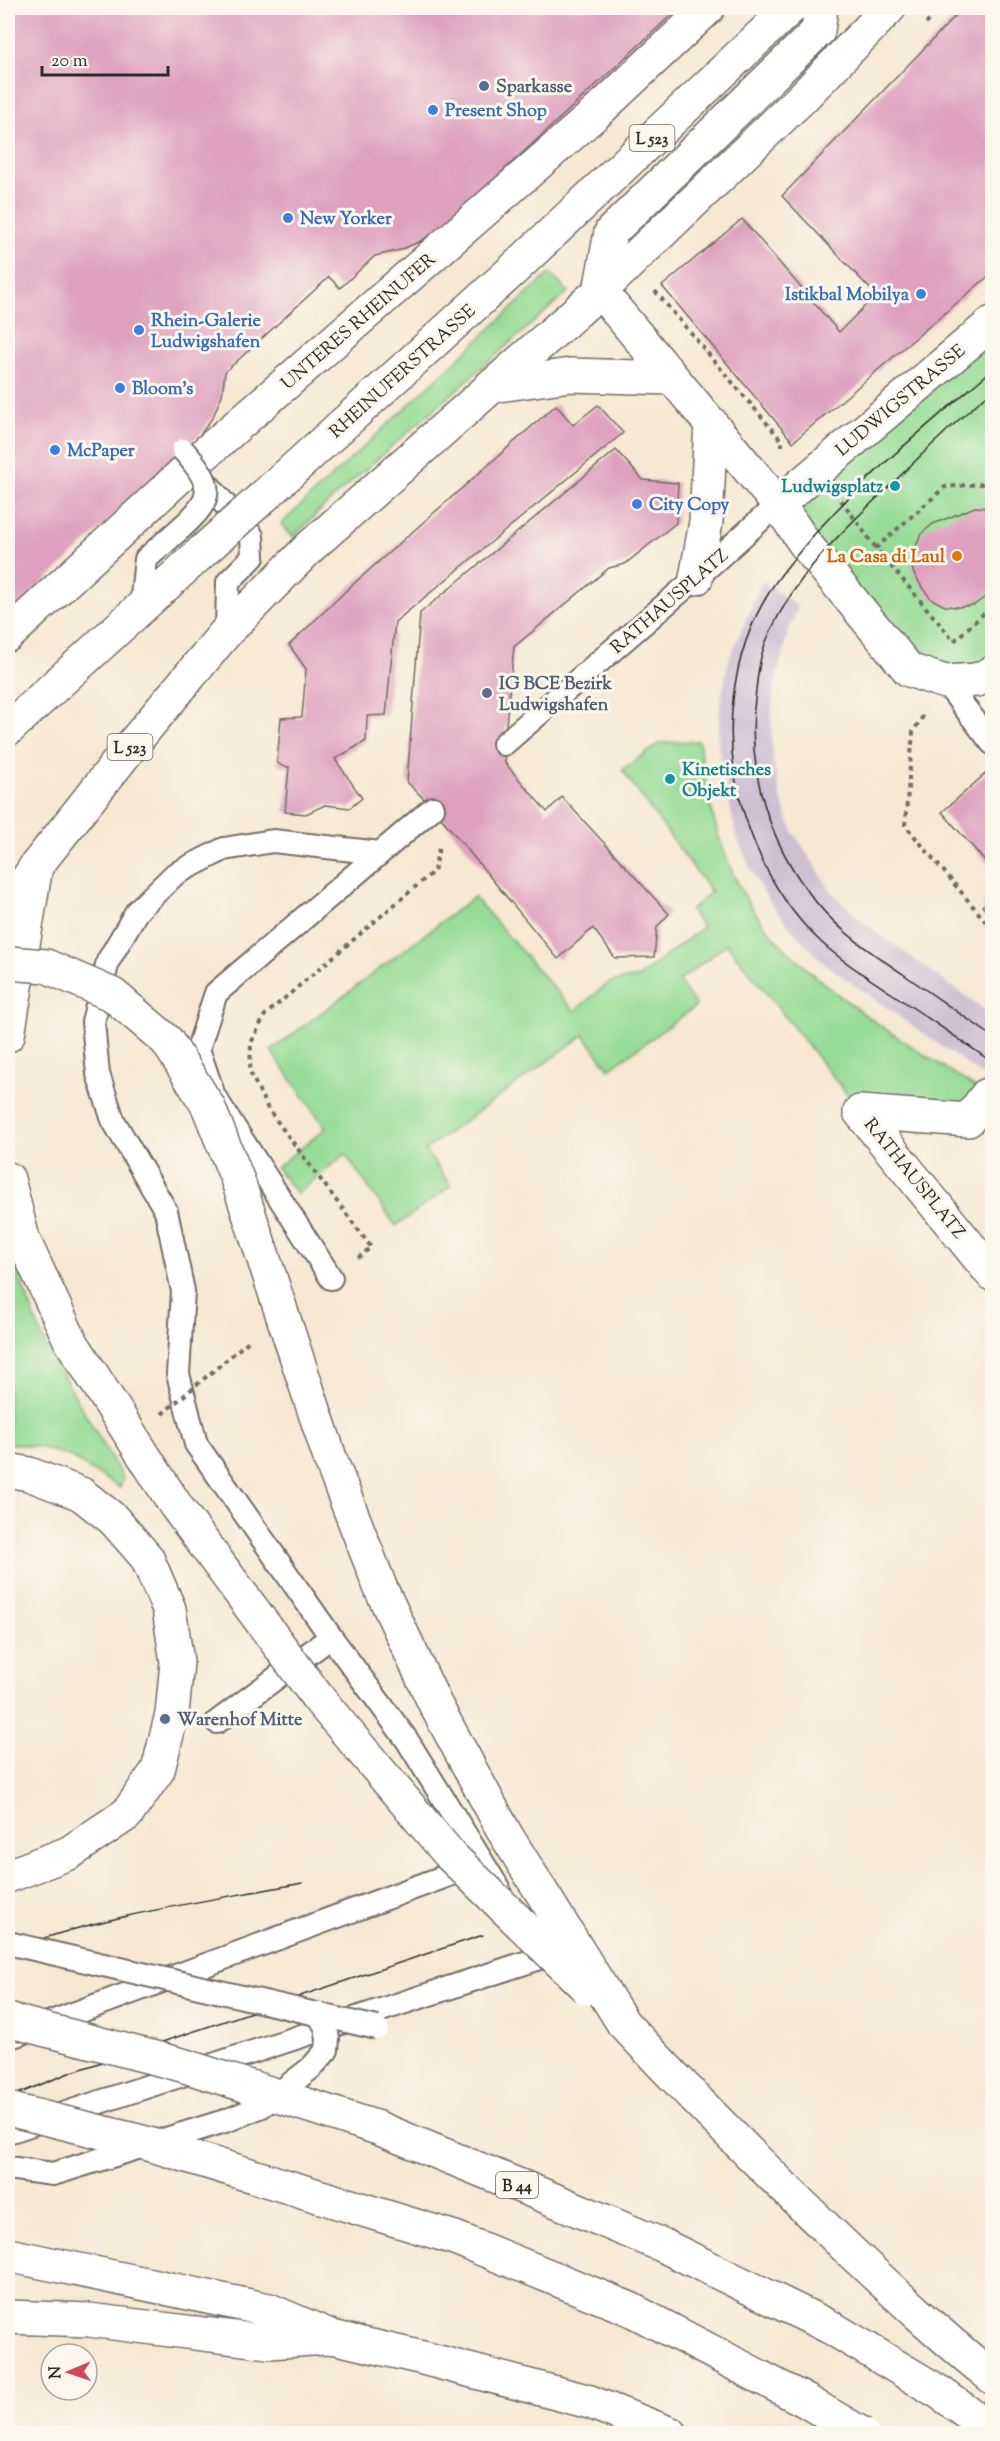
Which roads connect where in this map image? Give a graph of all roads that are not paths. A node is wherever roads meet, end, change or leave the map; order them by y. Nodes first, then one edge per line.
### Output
1 (708, 8) edge
2 (790, 8) edge
3 (821, 8) edge
4 (889, 8) edge
5 (600, 291) junction
6 (993, 323) edge
7 (672, 378) junction
8 (491, 386) junction
9 (711, 423) junction
10 (185, 456) junction
11 (778, 504) junction
12 (696, 578) junction
13 (141, 606) junction
14 (227, 631) junction
15 (8, 635) edge
16 (993, 673) edge
17 (945, 682) junction
18 (8, 729) edge
19 (993, 743) edge
20 (504, 744) dead end
21 (433, 808) dead end
22 (380, 853) junction
23 (36, 866) junction
24 (8, 909) edge
25 (8, 963) edge
26 (8, 1035) edge
27 (993, 1099) edge
28 (8, 1179) edge
29 (993, 1274) edge
30 (331, 1278) dead end
31 (8, 1470) edge
32 (331, 1637) junction
33 (217, 1722) dead end
34 (482, 1862) junction
35 (8, 1876) edge
36 (8, 1943) edge
37 (318, 2013) junction
38 (8, 2020) edge
39 (623, 2022) junction
40 (377, 2028) dead end
41 (8, 2038) edge
42 (8, 2109) edge
43 (8, 2132) edge
44 (8, 2168) edge
45 (8, 2255) edge
46 (8, 2317) edge
47 (332, 2337) junction
48 (993, 2377) edge
49 (993, 2430) edge
50 (671, 2433) edge
51 (862, 2433) edge

1 - 10 main road, UNTERES RHEINUFER
2 - 13 main road, RHEINUFERSTRASSE / L 523, bridge
3 - 5 main road
4 - 5 main road, L 523
5 - 7 main road
5 - 8 main road, L 523
6 - 11 main road, LUDWIGSTRASSE
7 - 8 main road
7 - 9 main road
8 - 14 main road, L 523
9 - 11 main road
9 - 12 main road
10 - 13 lane, bridge
10 - 14 lane
10 - 15 main road, UNTERES RHEINUFER
11 - 12 lane, RATHAUSPLATZ
11 - 17 main road
12 - 20 lane, RATHAUSPLATZ
13 - 18 main road, RHEINUFERSTRASSE / L 523
14 - 23 main road, L 523
16 - 17 main road
17 - 19 lane
21 - 22 lane
22 - 30 lane
22 - 32 lane
23 - 24 main road, L 523
23 - 26 main road
25 - 39 main road, bridge
27 - 29 main road, RATHAUSPLATZ
28 - 39 main road, bridge
31 - 35 main road
32 - 33 lane
32 - 34 lane
34 - 41 lane
34 - 43 lane
36 - 37 lane, bridge
37 - 40 lane, bridge
37 - 44 lane, bridge
38 - 49 main road, B 44, bridge
39 - 48 main road
42 - 51 main road, bridge
45 - 47 main road
46 - 47 main road
47 - 50 main road

